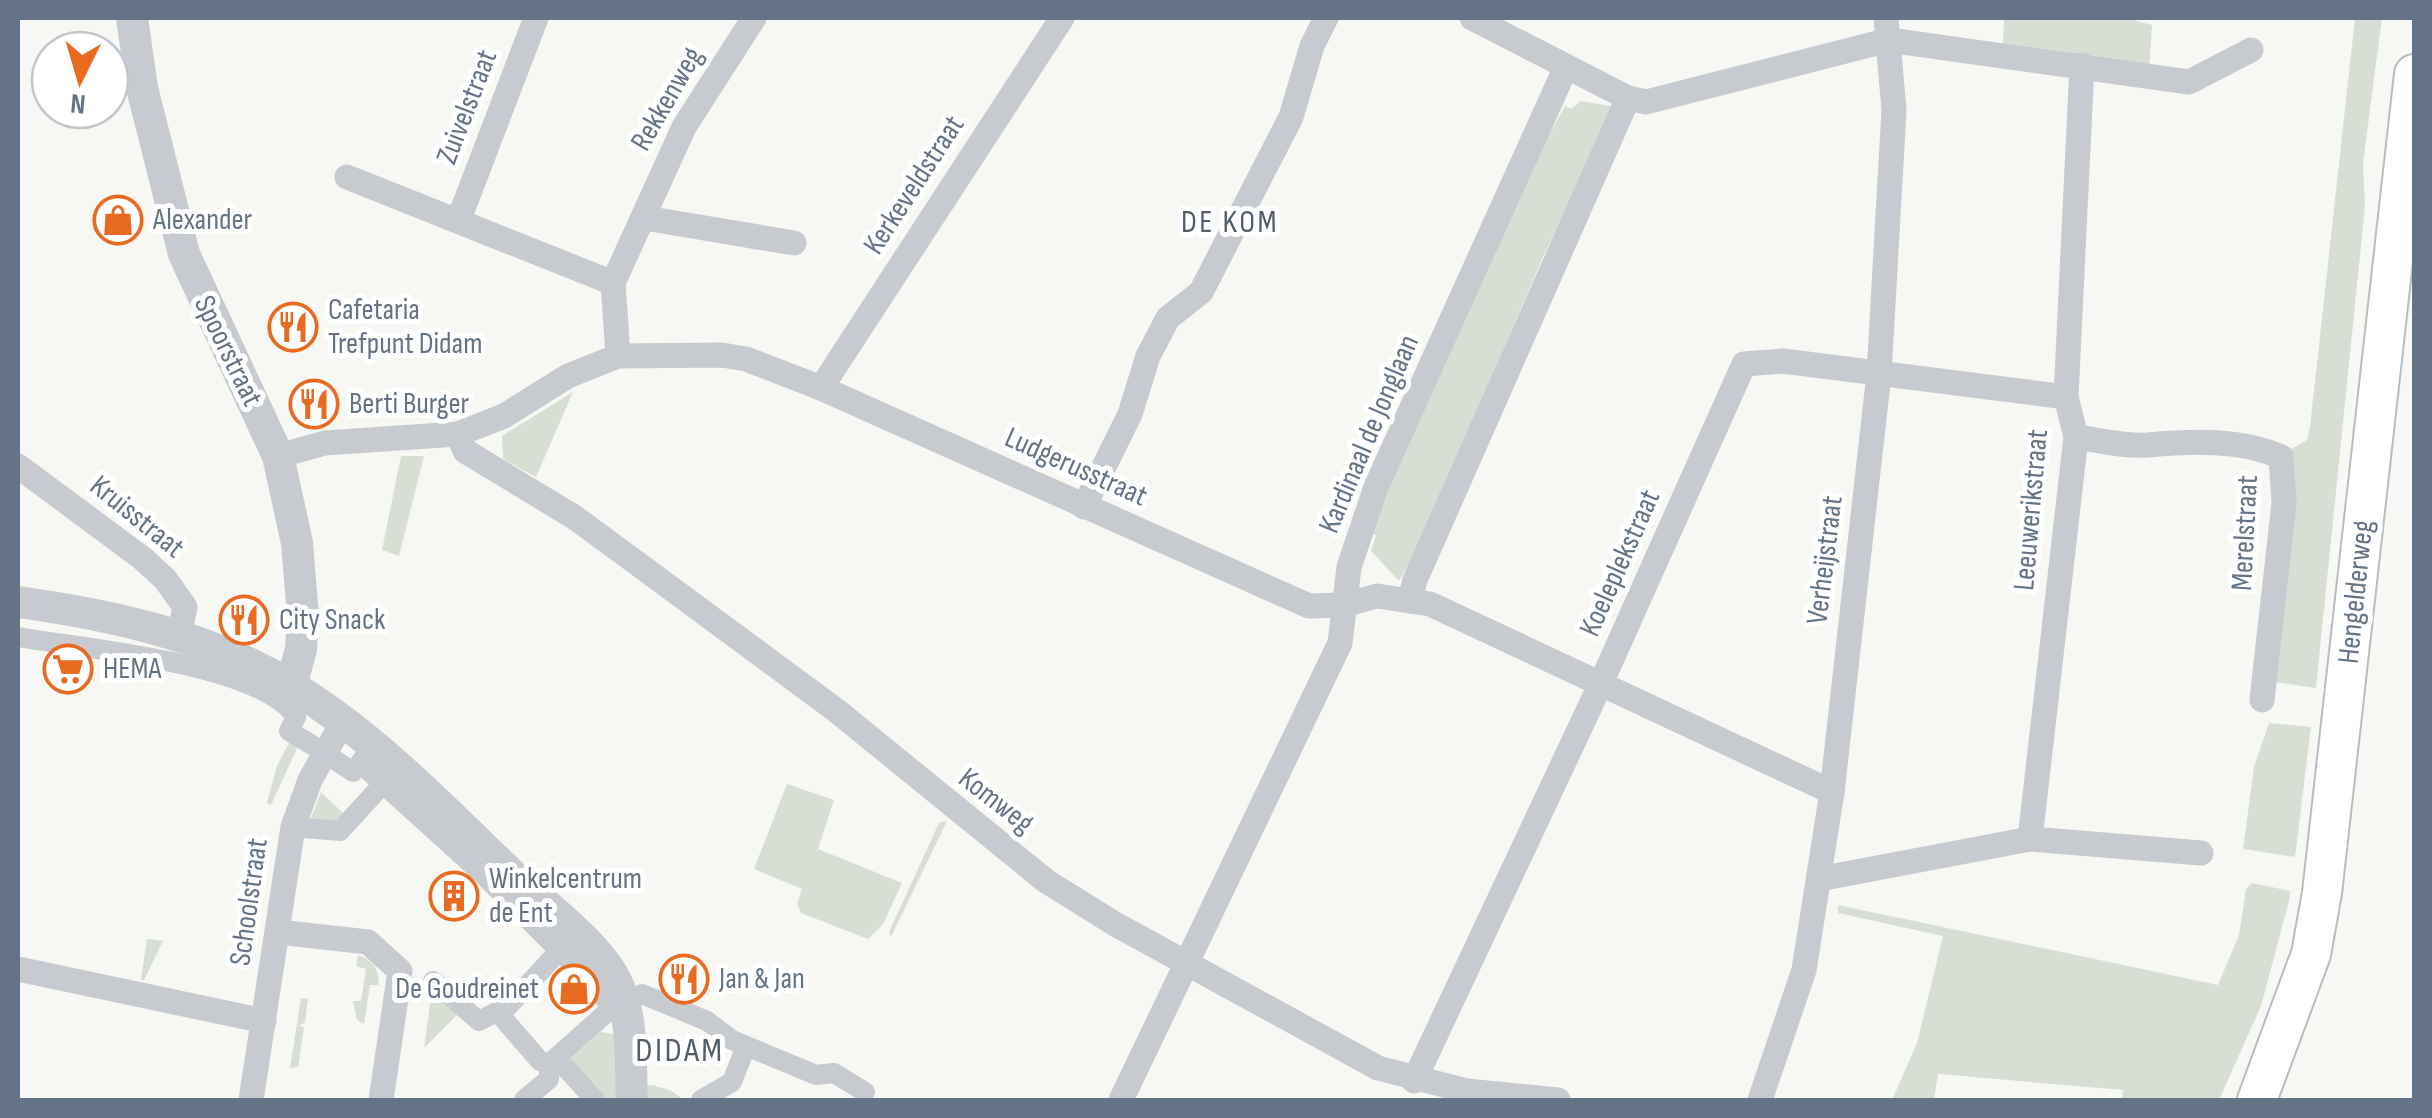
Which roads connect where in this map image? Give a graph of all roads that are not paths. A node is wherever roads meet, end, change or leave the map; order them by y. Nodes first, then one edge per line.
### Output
1 (132, 18) edge
2 (536, 18) edge
3 (754, 18) edge
4 (1062, 18) edge
5 (1326, 18) edge
6 (1472, 18) edge
7 (1887, 29) edge
8 (2251, 50) dead end
9 (2082, 66) junction
10 (1566, 67) junction
11 (2414, 74) edge
12 (1628, 98) junction
13 (347, 177) dead end
14 (645, 218) junction
15 (459, 219) junction
16 (794, 243) dead end
17 (612, 283) junction
18 (618, 356) junction
19 (1879, 374) junction
20 (821, 388) junction
21 (2066, 397) junction
22 (458, 434) junction
23 (2076, 437) junction
24 (278, 456) junction
25 (18, 466) edge
26 (1084, 506) junction
27 (1410, 601) junction
28 (18, 602) edge
29 (1344, 604) junction
30 (179, 636) junction
31 (18, 637) edge
32 (1602, 681) junction
33 (291, 686) junction
34 (2262, 700) dead end
35 (342, 722) junction
36 (367, 754) junction
37 (383, 784) junction
38 (1832, 792) junction
39 (292, 827) junction
40 (2030, 839) junction
41 (2201, 853) dead end
42 (1819, 879) junction
43 (278, 932) junction
44 (559, 950) junction
45 (1189, 964) junction
46 (18, 969) edge
47 (433, 981) dead end
48 (635, 997) dead end
49 (500, 1015) junction
50 (264, 1020) junction
51 (746, 1046) junction
52 (544, 1062) junction
53 (1414, 1081) junction
54 (865, 1092) dead end
55 (252, 1100) edge
56 (381, 1100) edge
57 (524, 1100) edge
58 (596, 1100) edge
59 (632, 1100) edge
60 (700, 1100) edge
61 (1122, 1100) edge
62 (1558, 1100) edge
63 (1760, 1100) edge
64 (2257, 1100) edge

1 - 24 street, Spoorstraat
2 - 15 street, Zuivelstraat
3 - 14 street, Rekkenweg
4 - 20 street, Kerkeveldstraat
5 - 26 street
6 - 10 street
7 - 9 street
7 - 12 street
7 - 19 street, Verheijstraat
8 - 9 street
9 - 21 street, Leeuwerikstraat
10 - 12 street
10 - 29 street, Kardinaal de Jonglaan
11 - 64 main road, Hengelderweg
12 - 27 street
13 - 15 street
14 - 16 street
14 - 17 street, Rekkenweg
15 - 17 street
17 - 18 street
18 - 20 street, Ludgerusstraat
18 - 22 street, Ludgerusstraat
19 - 21 street, Koeleplekstraat
19 - 32 street, Koeleplekstraat
19 - 38 street, Verheijstraat
20 - 26 street, Ludgerusstraat
21 - 23 street, Leeuwerikstraat
22 - 24 street, Ludgerusstraat
22 - 45 street, Komweg
23 - 34 street, Merelstraat
23 - 40 street, Leeuwerikstraat
24 - 33 street, Spoorstraat
25 - 30 street, Kruisstraat
26 - 29 street, Ludgerusstraat
27 - 29 street, Ludgerusstraat
27 - 32 street, Ludgerusstraat
28 - 30 street
29 - 45 street, Kardinaal de Jonglaan
30 - 33 street
31 - 36 street
32 - 38 street, Ludgerusstraat
32 - 53 street, Koeleplekstraat
33 - 35 street
35 - 36 street
35 - 39 street, Schoolstraat
36 - 37 street
36 - 59 street
37 - 39 street
37 - 44 street
38 - 42 street, Verheijstraat
39 - 43 street, Schoolstraat
40 - 41 street
40 - 42 street
42 - 63 street, Verheijstraat
43 - 50 street, Schoolstraat
43 - 56 street
44 - 49 street
44 - 52 street
45 - 53 street, Komweg
45 - 61 street, Kardinaal de Jonglaan
46 - 50 street
47 - 49 street
48 - 51 street
49 - 52 street
50 - 55 street, Schoolstraat
51 - 54 street
51 - 60 street
52 - 57 street
52 - 58 street
53 - 62 street, Komweg

